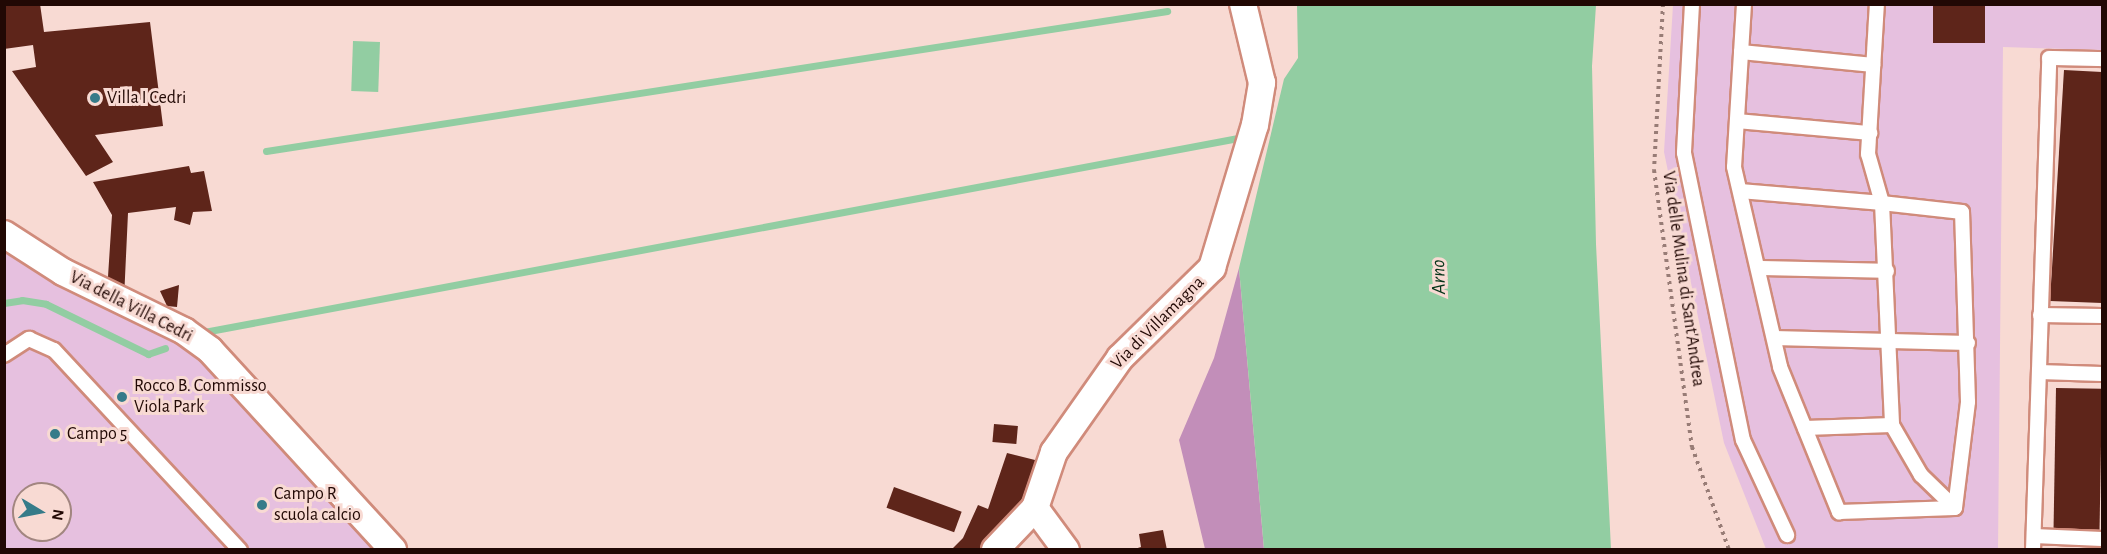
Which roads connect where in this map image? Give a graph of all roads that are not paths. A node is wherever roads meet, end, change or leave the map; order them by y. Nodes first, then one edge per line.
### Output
1 (1243, 4) edge
2 (1692, 4) edge
3 (1744, 4) edge
4 (1877, 4) edge
5 (1741, 52) junction
6 (2103, 59) edge
7 (1873, 64) junction
8 (1737, 121) junction
9 (1869, 133) junction
10 (1740, 191) junction
11 (1882, 203) junction
12 (4, 234) edge
13 (1758, 268) junction
14 (1887, 271) junction
15 (2040, 315) junction
16 (2103, 316) edge
17 (1774, 338) junction
18 (1891, 341) junction
19 (1968, 343) junction
20 (4, 356) edge
21 (2039, 372) junction
22 (2103, 374) edge
23 (1892, 425) junction
24 (1805, 428) junction
25 (1035, 508) junction
26 (1955, 508) junction
27 (1787, 535) dead end
28 (2103, 539) edge
29 (2033, 543) edge
30 (240, 549) edge
31 (393, 549) edge
32 (995, 549) edge
33 (1065, 549) edge

1 - 25 street, Via di Villamagna
2 - 27 lane
3 - 5 lane
4 - 7 lane
5 - 7 lane
5 - 8 lane
6 - 15 lane
7 - 9 lane
8 - 9 lane
8 - 10 lane
9 - 11 lane
10 - 11 lane
10 - 13 lane
11 - 14 lane
11 - 19 lane
12 - 31 street, Via della Villa Cedri
13 - 14 lane
13 - 17 lane
14 - 18 lane
15 - 16 lane
15 - 21 lane
17 - 18 lane
17 - 24 lane
18 - 19 lane
18 - 23 lane
19 - 26 lane
20 - 30 lane
21 - 22 lane
21 - 29 lane
23 - 24 lane
23 - 26 lane
24 - 26 lane
25 - 32 street
25 - 33 street
28 - 29 lane

